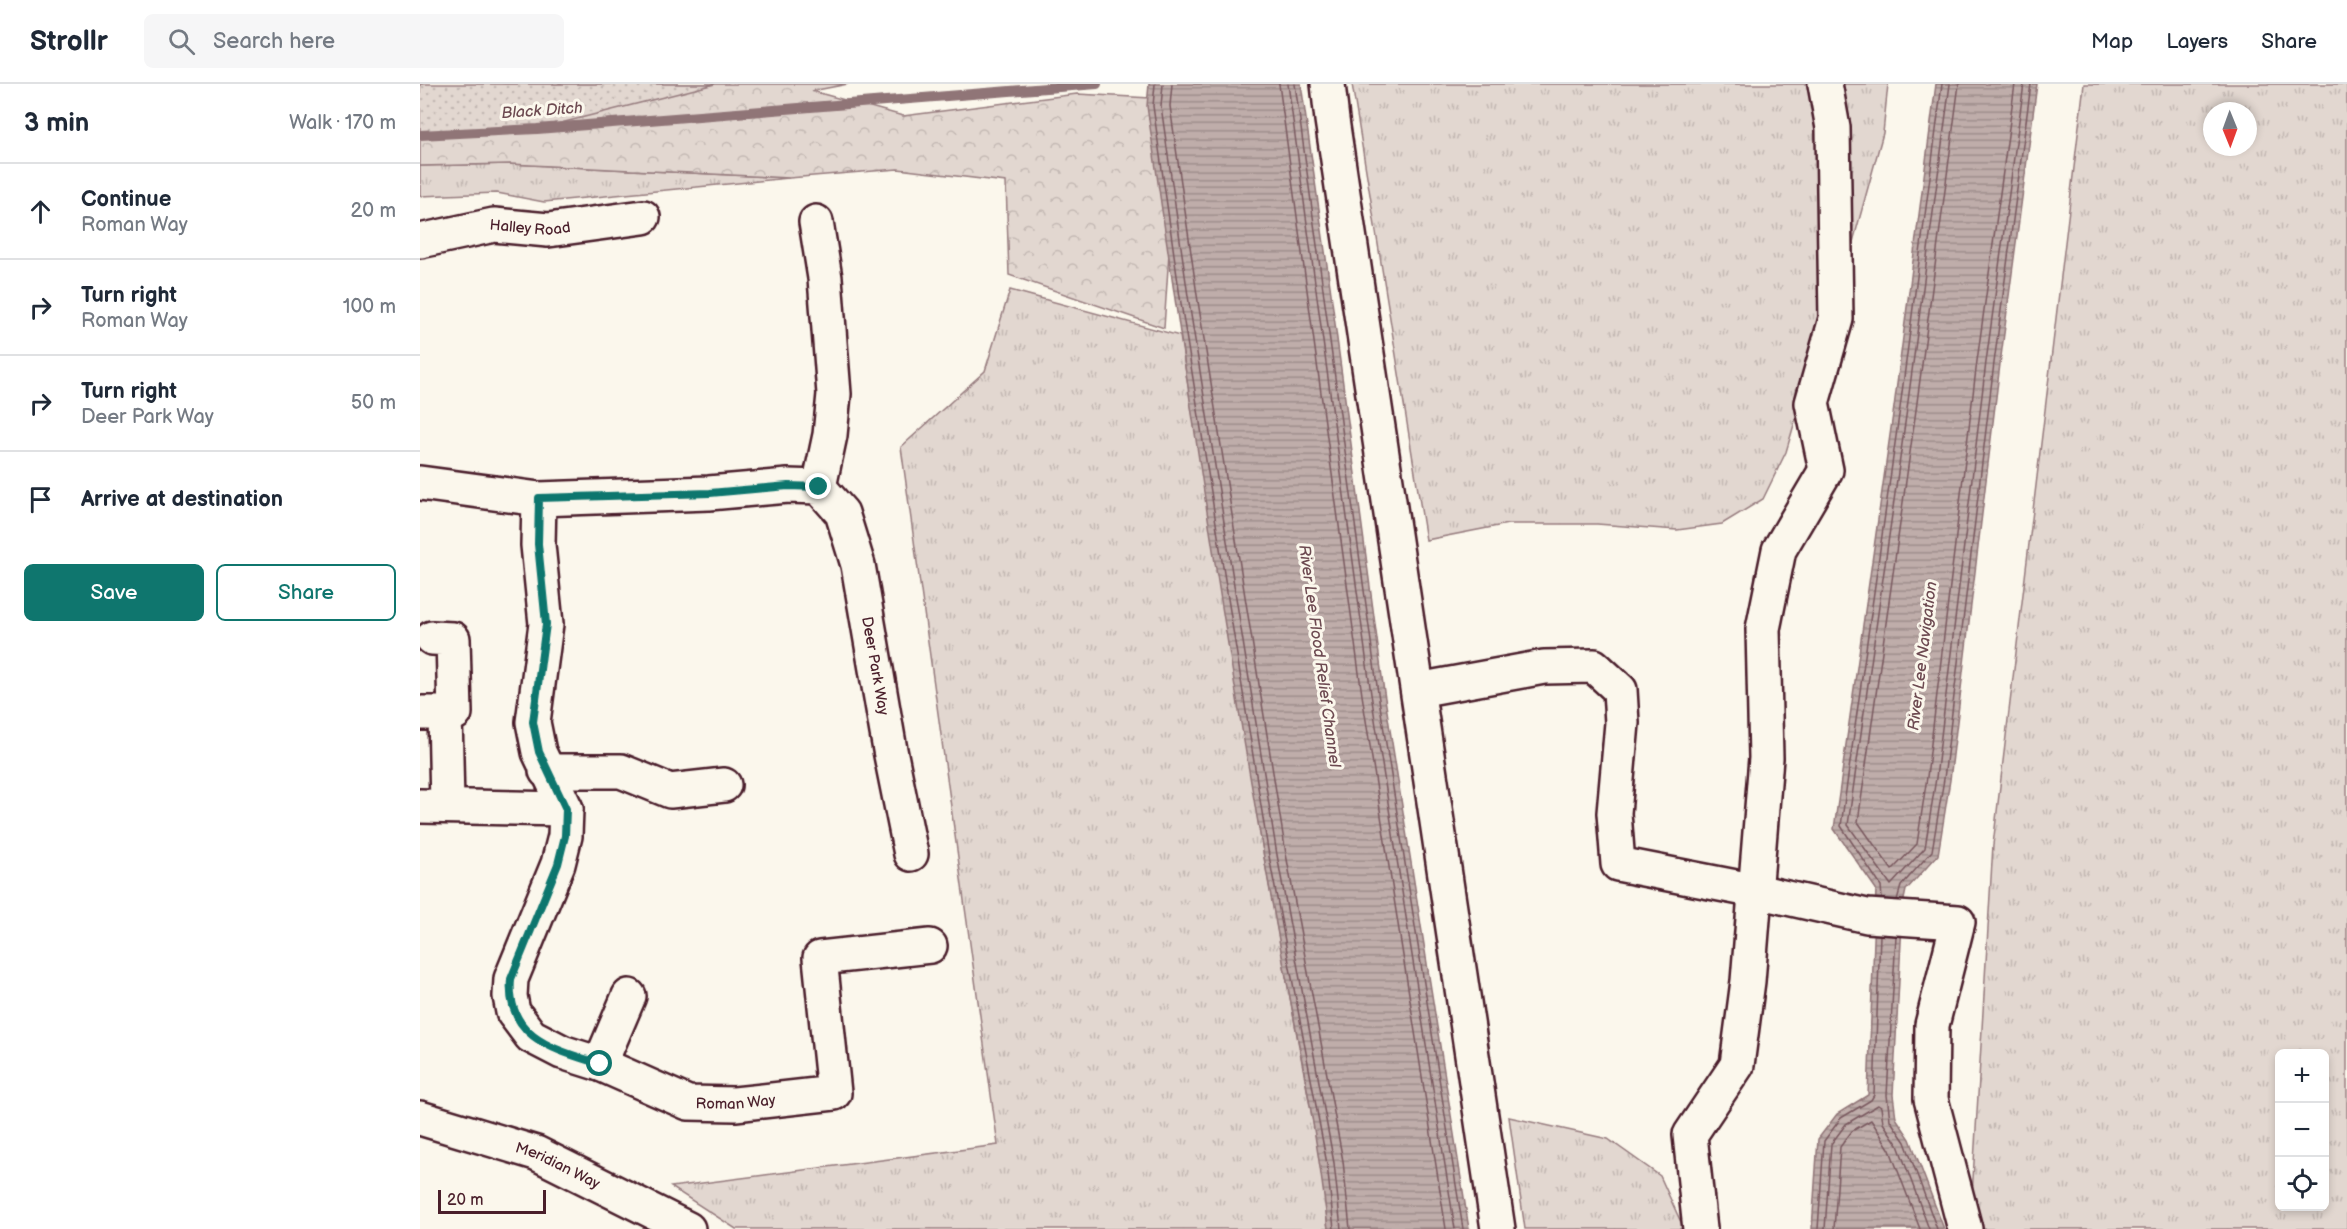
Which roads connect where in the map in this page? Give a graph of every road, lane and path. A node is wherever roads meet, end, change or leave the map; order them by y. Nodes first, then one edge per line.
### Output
1 (1328, 84) edge
2 (1826, 84) edge
3 (643, 217) dead end
4 (816, 222) dead end
5 (420, 241) edge
6 (420, 483) edge
7 (819, 487) junction
8 (539, 498) junction
9 (432, 638) dead end
10 (1418, 690) junction
11 (432, 713) edge
12 (546, 771) junction
13 (724, 785) dead end
14 (434, 806) edge
15 (566, 809) junction
16 (911, 854) dead end
17 (1756, 891) junction
18 (930, 946) dead end
19 (629, 996) dead end
20 (600, 1064) junction
21 (420, 1118) edge
22 (688, 1229) edge
23 (1498, 1229) edge
24 (1700, 1229) edge
25 (1965, 1229) edge

1 - 10 street
2 - 17 street
3 - 5 street, Halley Road
4 - 7 street
6 - 8 street
7 - 8 street
7 - 16 street, Deer Park Way
8 - 12 street
9 - 11 street
10 - 17 street
10 - 23 street
11 - 14 street
12 - 13 street
12 - 15 street
14 - 15 street
15 - 20 street, Roman Way
17 - 24 street
17 - 25 street
18 - 20 street, Roman Way
19 - 20 street
21 - 22 street, Meridian Way

